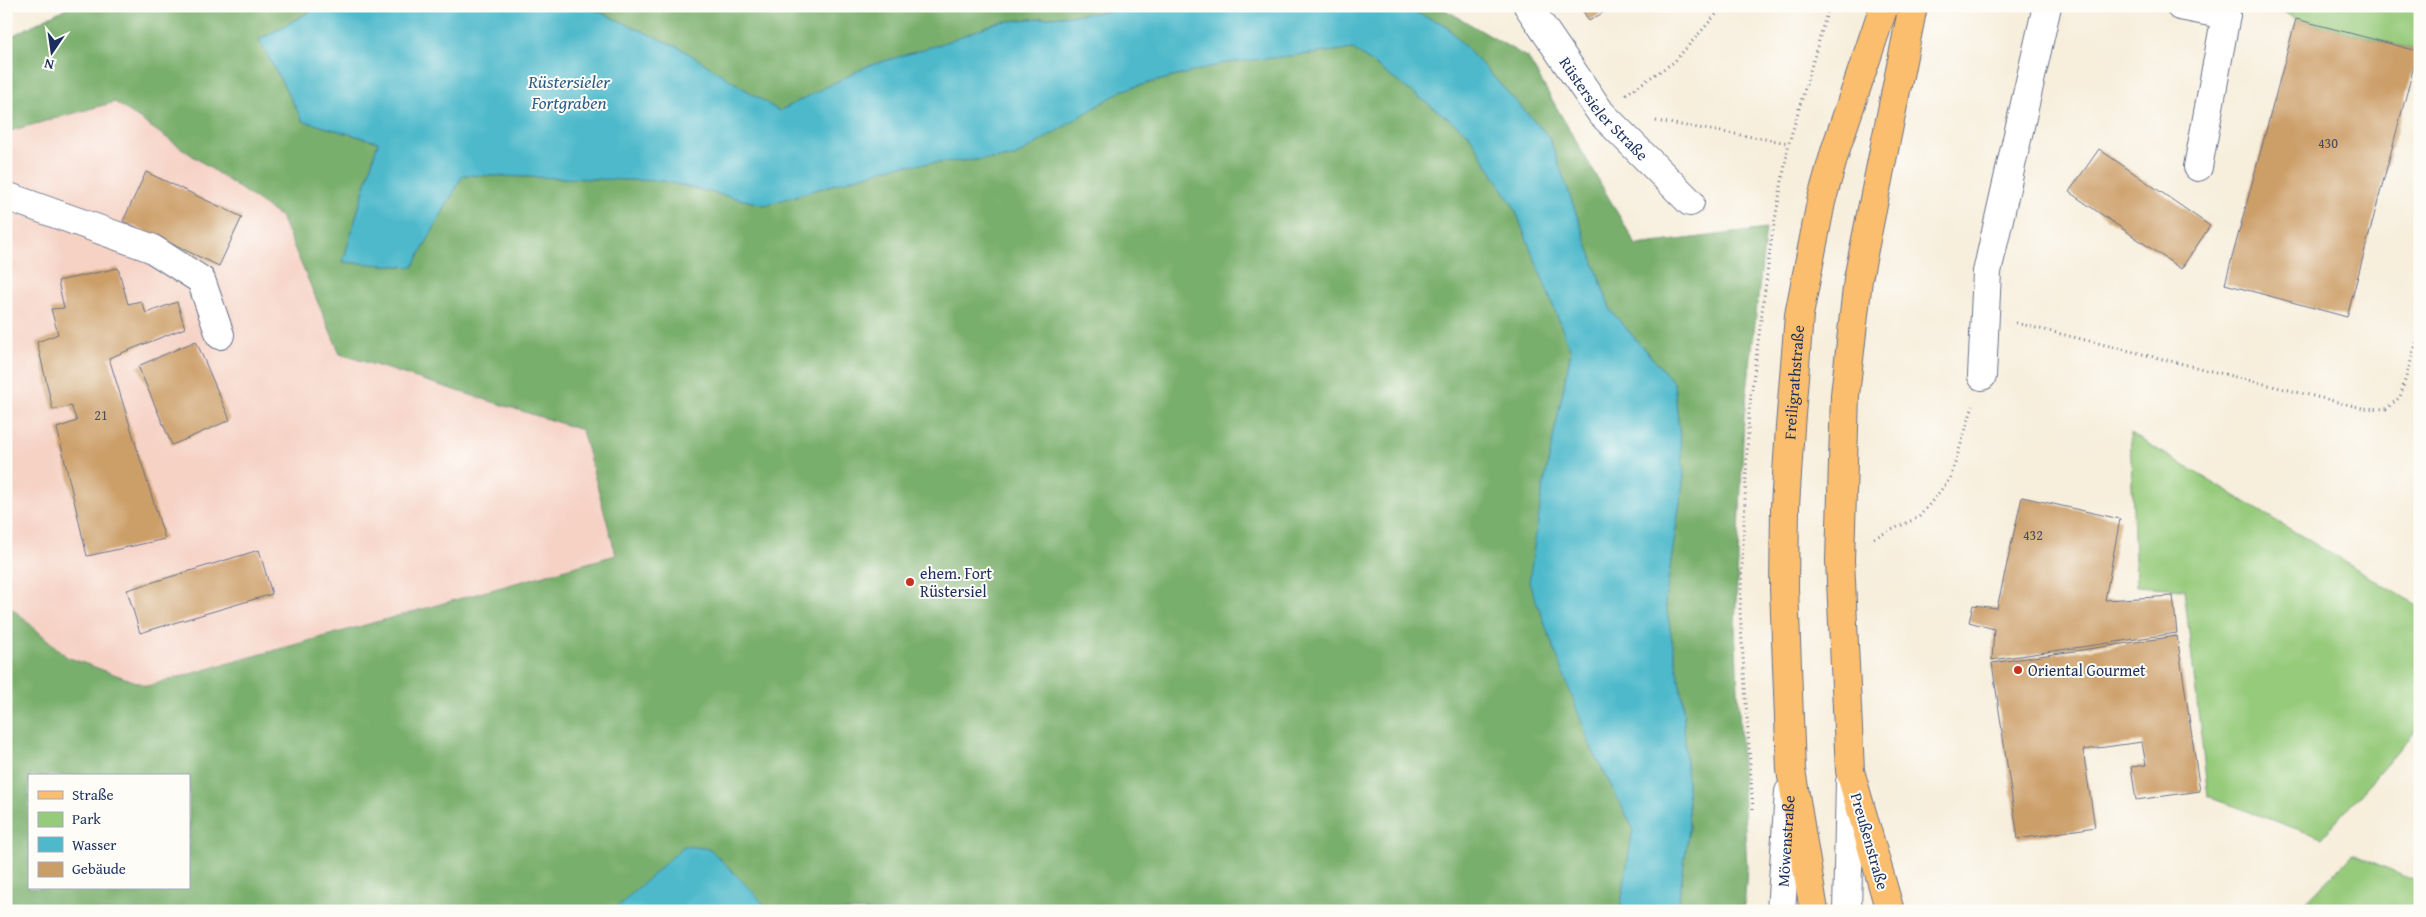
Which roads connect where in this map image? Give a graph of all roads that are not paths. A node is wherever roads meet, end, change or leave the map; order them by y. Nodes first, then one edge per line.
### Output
1 (1528, 6) edge
2 (1884, 6) edge
3 (1913, 6) edge
4 (2047, 6) edge
5 (2180, 6) edge
6 (2198, 168) dead end
7 (6, 196) edge
8 (1690, 202) dead end
9 (220, 335) dead end
10 (1982, 376) road end
11 (1791, 770) junction
12 (1850, 771) junction
13 (1782, 911) edge
14 (1814, 911) edge
15 (1847, 911) edge
16 (1890, 911) edge

1 - 8 street, Rüstersieler Straße
2 - 11 main road, Freiligrathstraße
3 - 12 main road
4 - 10 street
5 - 6 street
7 - 9 street
11 - 13 street, Möwenstraße
11 - 14 main road
12 - 15 street
12 - 16 main road, Preußenstraße

